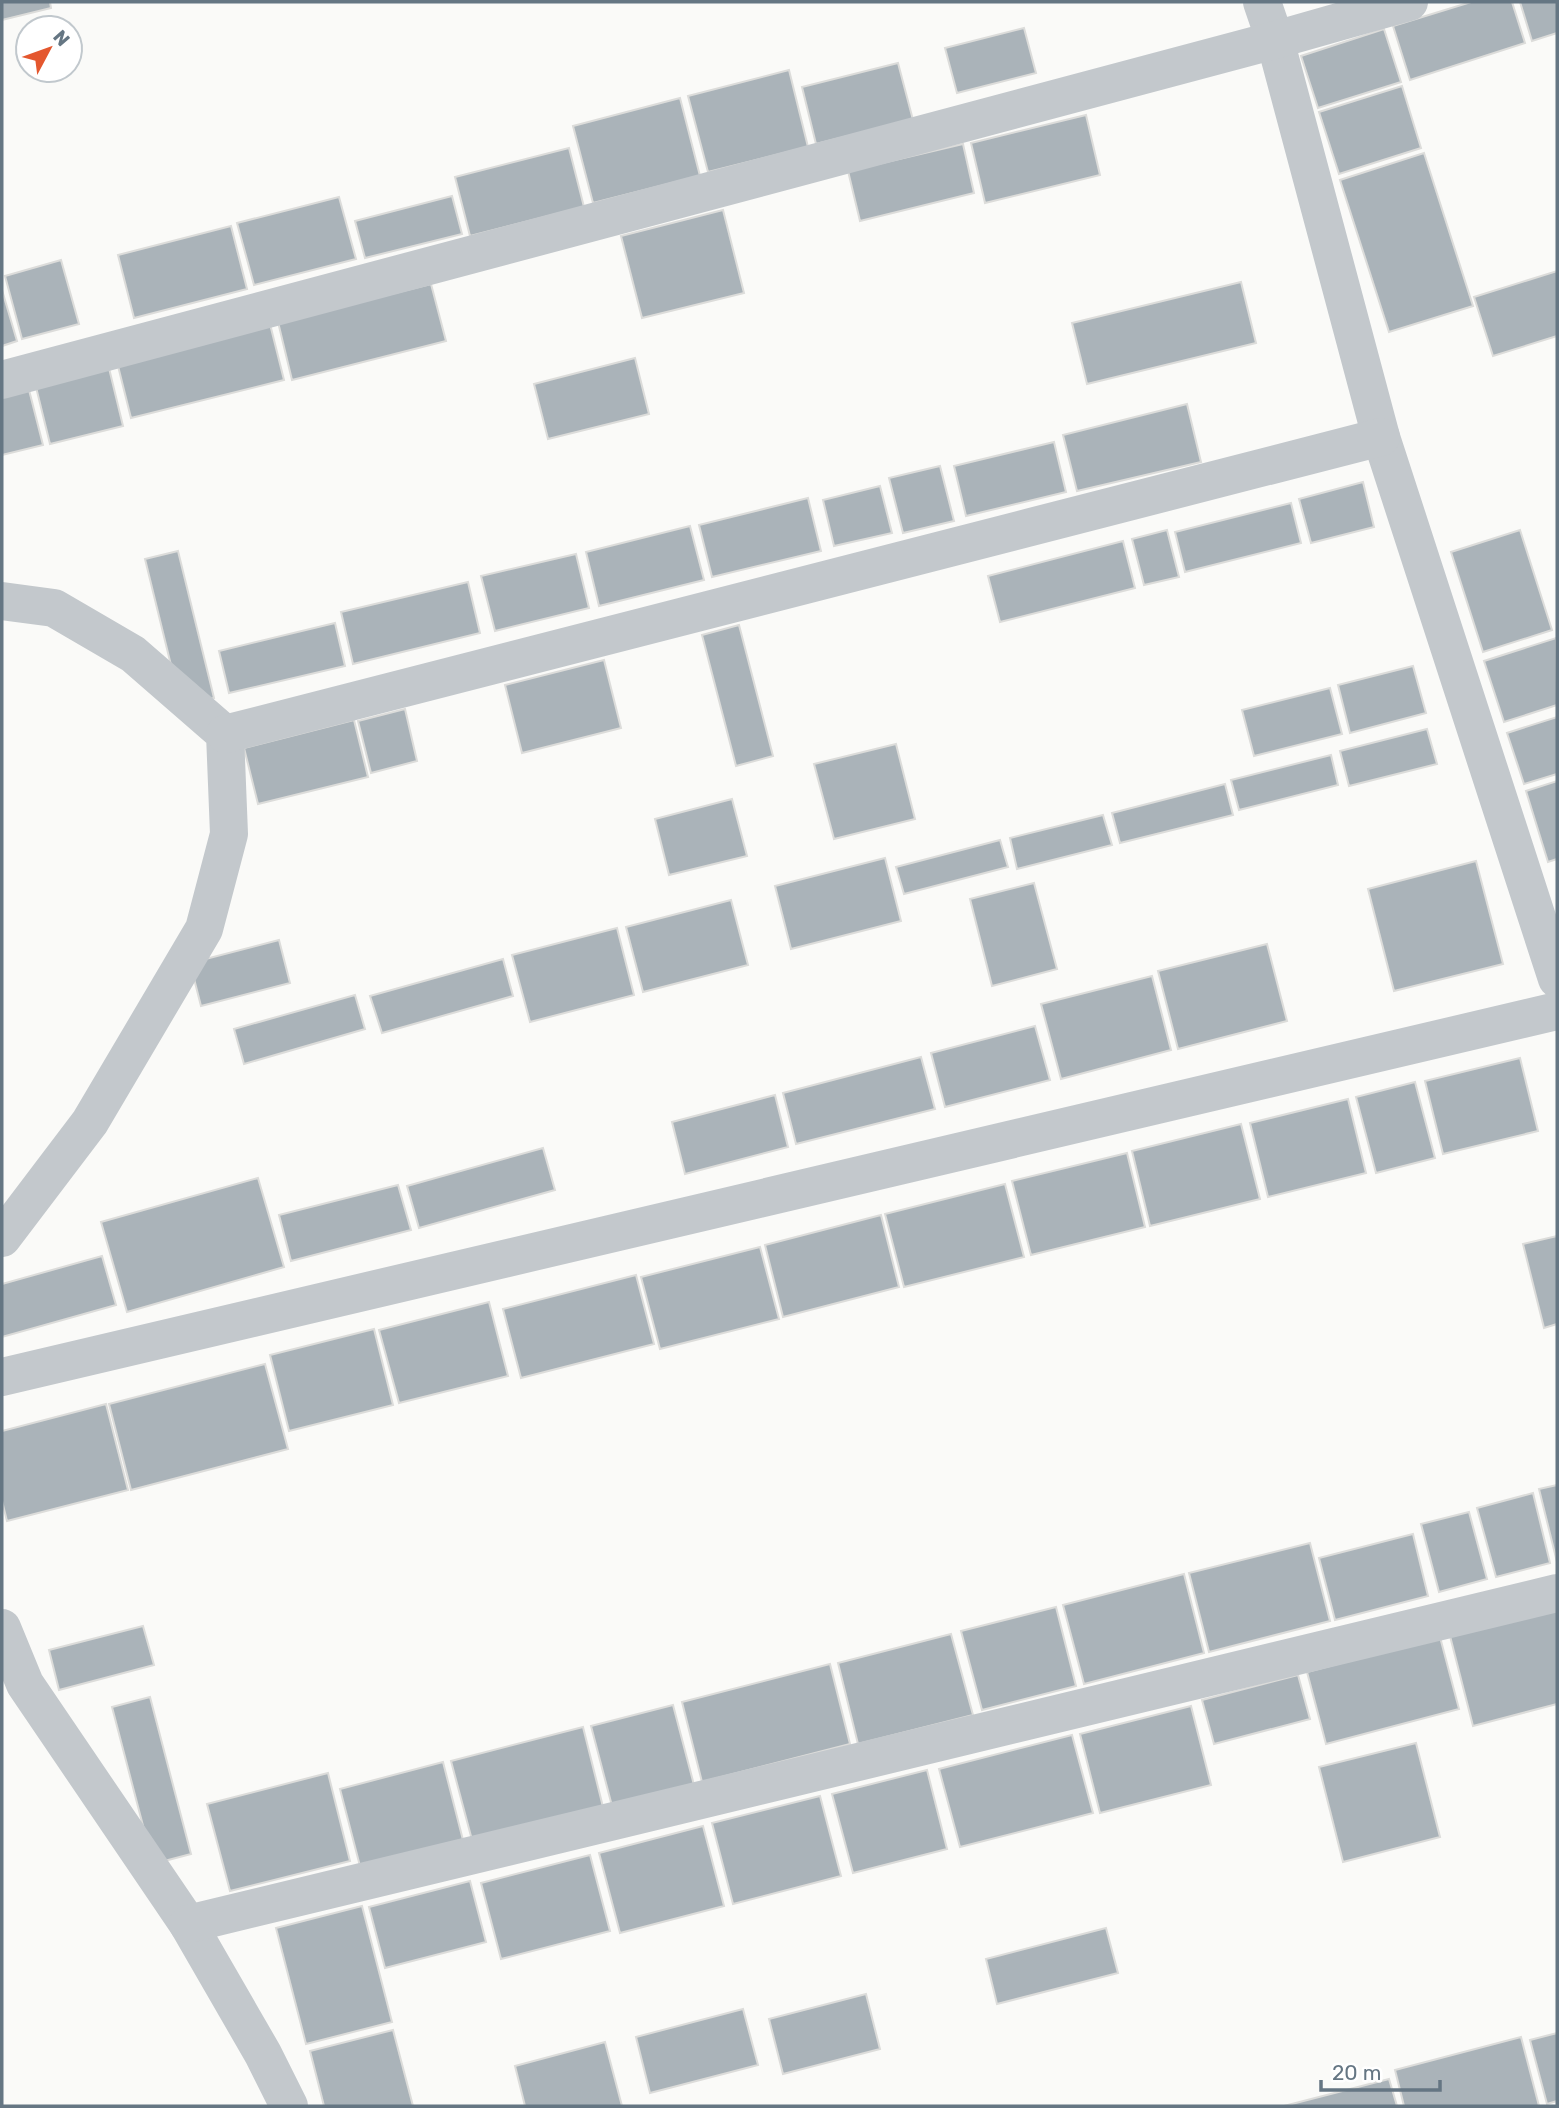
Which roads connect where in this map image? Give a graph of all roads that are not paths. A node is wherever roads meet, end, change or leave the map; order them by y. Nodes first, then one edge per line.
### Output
1 (1262, 2) edge
2 (1409, 2) edge
3 (1275, 40) junction
4 (2, 380) edge
5 (1381, 437) junction
6 (2, 601) edge
7 (225, 734) junction
8 (1557, 979) edge
9 (1557, 1011) edge
10 (2, 1238) edge
11 (2, 1377) edge
12 (1557, 1593) edge
13 (2, 1628) edge
14 (188, 1924) junction
15 (289, 2106) edge

1 - 3 street
2 - 3 street
3 - 4 street
3 - 5 street
5 - 7 street
5 - 8 street
6 - 7 street
7 - 10 street
9 - 11 street
12 - 14 street
13 - 14 street
14 - 15 street

